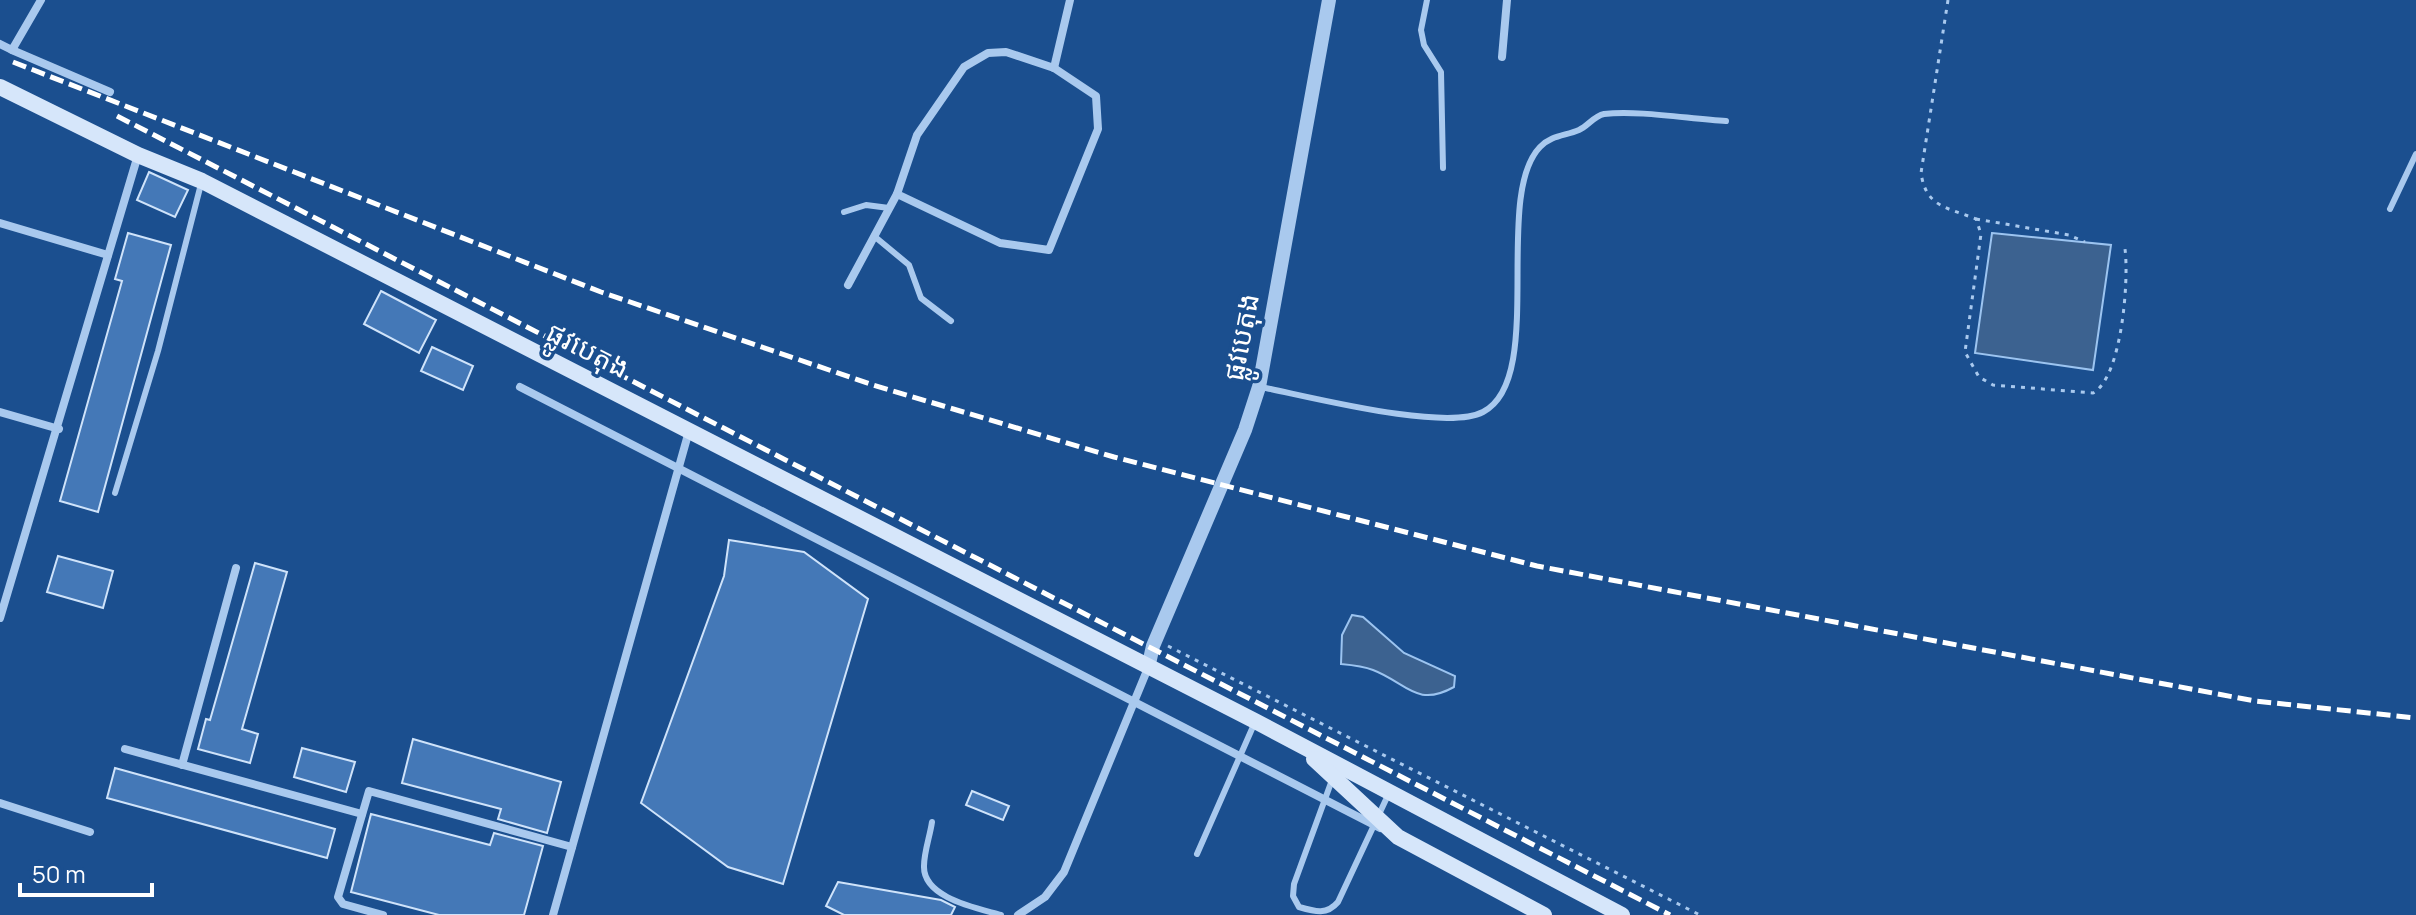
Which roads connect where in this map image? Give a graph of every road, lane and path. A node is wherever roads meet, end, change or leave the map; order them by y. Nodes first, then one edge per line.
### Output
1 (41, 0) edge
2 (1070, 0) edge
3 (1329, 0) edge
4 (1427, 0) edge
5 (1507, 0) edge
6 (1948, 0) edge
7 (0, 44) edge
8 (12, 50) junction
9 (1502, 57) dead end
10 (1054, 68) junction
11 (0, 87) edge
12 (110, 92) dead end
13 (1726, 121) dead end
14 (2416, 154) edge
15 (138, 155) junction
16 (1443, 168) dead end
17 (202, 181) junction
18 (897, 194) junction
19 (889, 208) junction
20 (2390, 209) dead end
21 (844, 212) dead end
22 (1976, 219) junction
23 (0, 223) edge
24 (874, 236) junction
25 (2085, 242) dead end
26 (2125, 249) dead end
27 (108, 255) junction
28 (848, 285) dead end
29 (951, 321) dead end
30 (520, 387) dead end
31 (1259, 387) junction
32 (0, 412) edge
33 (59, 429) junction
34 (689, 430) junction
35 (679, 469) junction
36 (115, 493) dead end
37 (236, 568) dead end
38 (1, 612) edge
39 (1155, 639) junction
40 (1148, 668) junction
41 (1136, 702) junction
42 (1255, 721) junction
43 (125, 749) dead end
44 (1241, 756) junction
45 (182, 765) junction
46 (1336, 771) junction
47 (1389, 792) junction
48 (1324, 799) junction
49 (0, 803) edge
50 (362, 814) junction
51 (1376, 821) junction
52 (932, 822) dead end
53 (90, 832) dead end
54 (572, 847) junction
55 (1197, 854) dead end
56 (383, 915) edge
57 (553, 915) edge
58 (1001, 915) edge
59 (1018, 915) edge
60 (1544, 915) edge
61 (1622, 915) edge
62 (1700, 915) edge

1 - 8 street
2 - 10 street
3 - 31 street, ផ្លូវបេតុង
4 - 16 lane
5 - 9 street
6 - 22 path
7 - 8 street
8 - 12 street
10 - 18 street
10 - 18 street
11 - 15 main road, ផ្លូវបេតុង
13 - 31 lane
14 - 20 lane
15 - 17 main road, ផ្លូវបេតុង
15 - 27 street
17 - 34 main road, ផ្លូវបេតុង
17 - 36 lane
18 - 19 street
19 - 21 lane
19 - 24 street
22 - 25 path
22 - 26 path
23 - 27 street
24 - 28 street
24 - 29 lane
27 - 33 street
30 - 35 street
31 - 39 street, ផ្លូវបេតុង
32 - 33 street
33 - 38 street
34 - 35 street
34 - 40 main road, ផ្លូវបេតុង
35 - 41 street
35 - 54 street
37 - 45 street
39 - 40 street, ផ្លូវបេតុង
39 - 62 path
40 - 41 street, ផ្លូវបេតុង
40 - 42 main road, ផ្លូវបេតុង
41 - 44 street
41 - 59 street, ផ្លូវបេតុង
42 - 44 lane
42 - 46 main road, ផ្លូវបេតុង
43 - 45 street
44 - 48 street
44 - 55 lane
45 - 50 street
46 - 47 main road, ផ្លូវបេតុង
46 - 48 lane
46 - 51 main road, ផ្លូវបេតុង
47 - 51 lane
47 - 61 main road, ផ្លូវបេតុង
48 - 51 street
48 - 51 lane
49 - 53 street
50 - 54 street
50 - 56 street
51 - 60 main road, ផ្លូវបេតុង
52 - 58 lane
54 - 57 street

